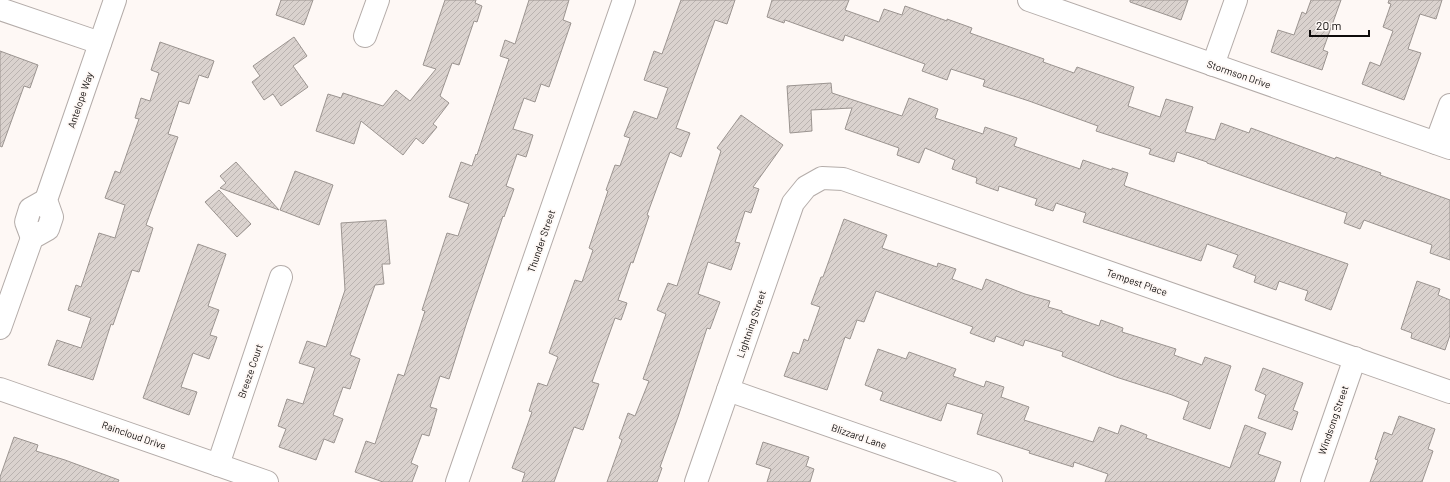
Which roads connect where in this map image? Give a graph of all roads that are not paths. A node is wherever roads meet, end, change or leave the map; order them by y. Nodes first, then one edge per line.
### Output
1 (115, 0) edge
2 (378, 0) edge
3 (624, 0) edge
4 (1029, 0) edge
5 (1236, 0) edge
6 (0, 10) edge
7 (365, 36) dead end
8 (100, 43) junction
9 (1213, 65) junction
10 (1450, 105) edge
11 (1443, 146) edge
12 (822, 178) joint
13 (282, 277) dead end
14 (0, 328) edge
15 (1355, 358) junction
16 (0, 389) edge
17 (728, 390) junction
18 (1450, 392) edge
19 (218, 465) junction
20 (268, 482) edge
21 (457, 482) edge
22 (696, 482) edge
23 (991, 482) edge
24 (1312, 482) edge

1 - 8 street, Antelope Way
2 - 7 street
3 - 21 street, Thunder Street
4 - 9 street, Stormson Drive
5 - 9 street
6 - 8 street
8 - 14 street, Antelope Way
9 - 11 street, Stormson Drive
10 - 11 street
12 - 15 street, Tempest Place
12 - 17 street, Lightning Street
13 - 19 street, Breeze Court
15 - 18 street, Tempest Place
15 - 24 street, Windsong Street
16 - 19 street, Raincloud Drive
17 - 22 street, Lightning Street
17 - 23 street, Blizzard Lane
19 - 20 street, Raincloud Drive

